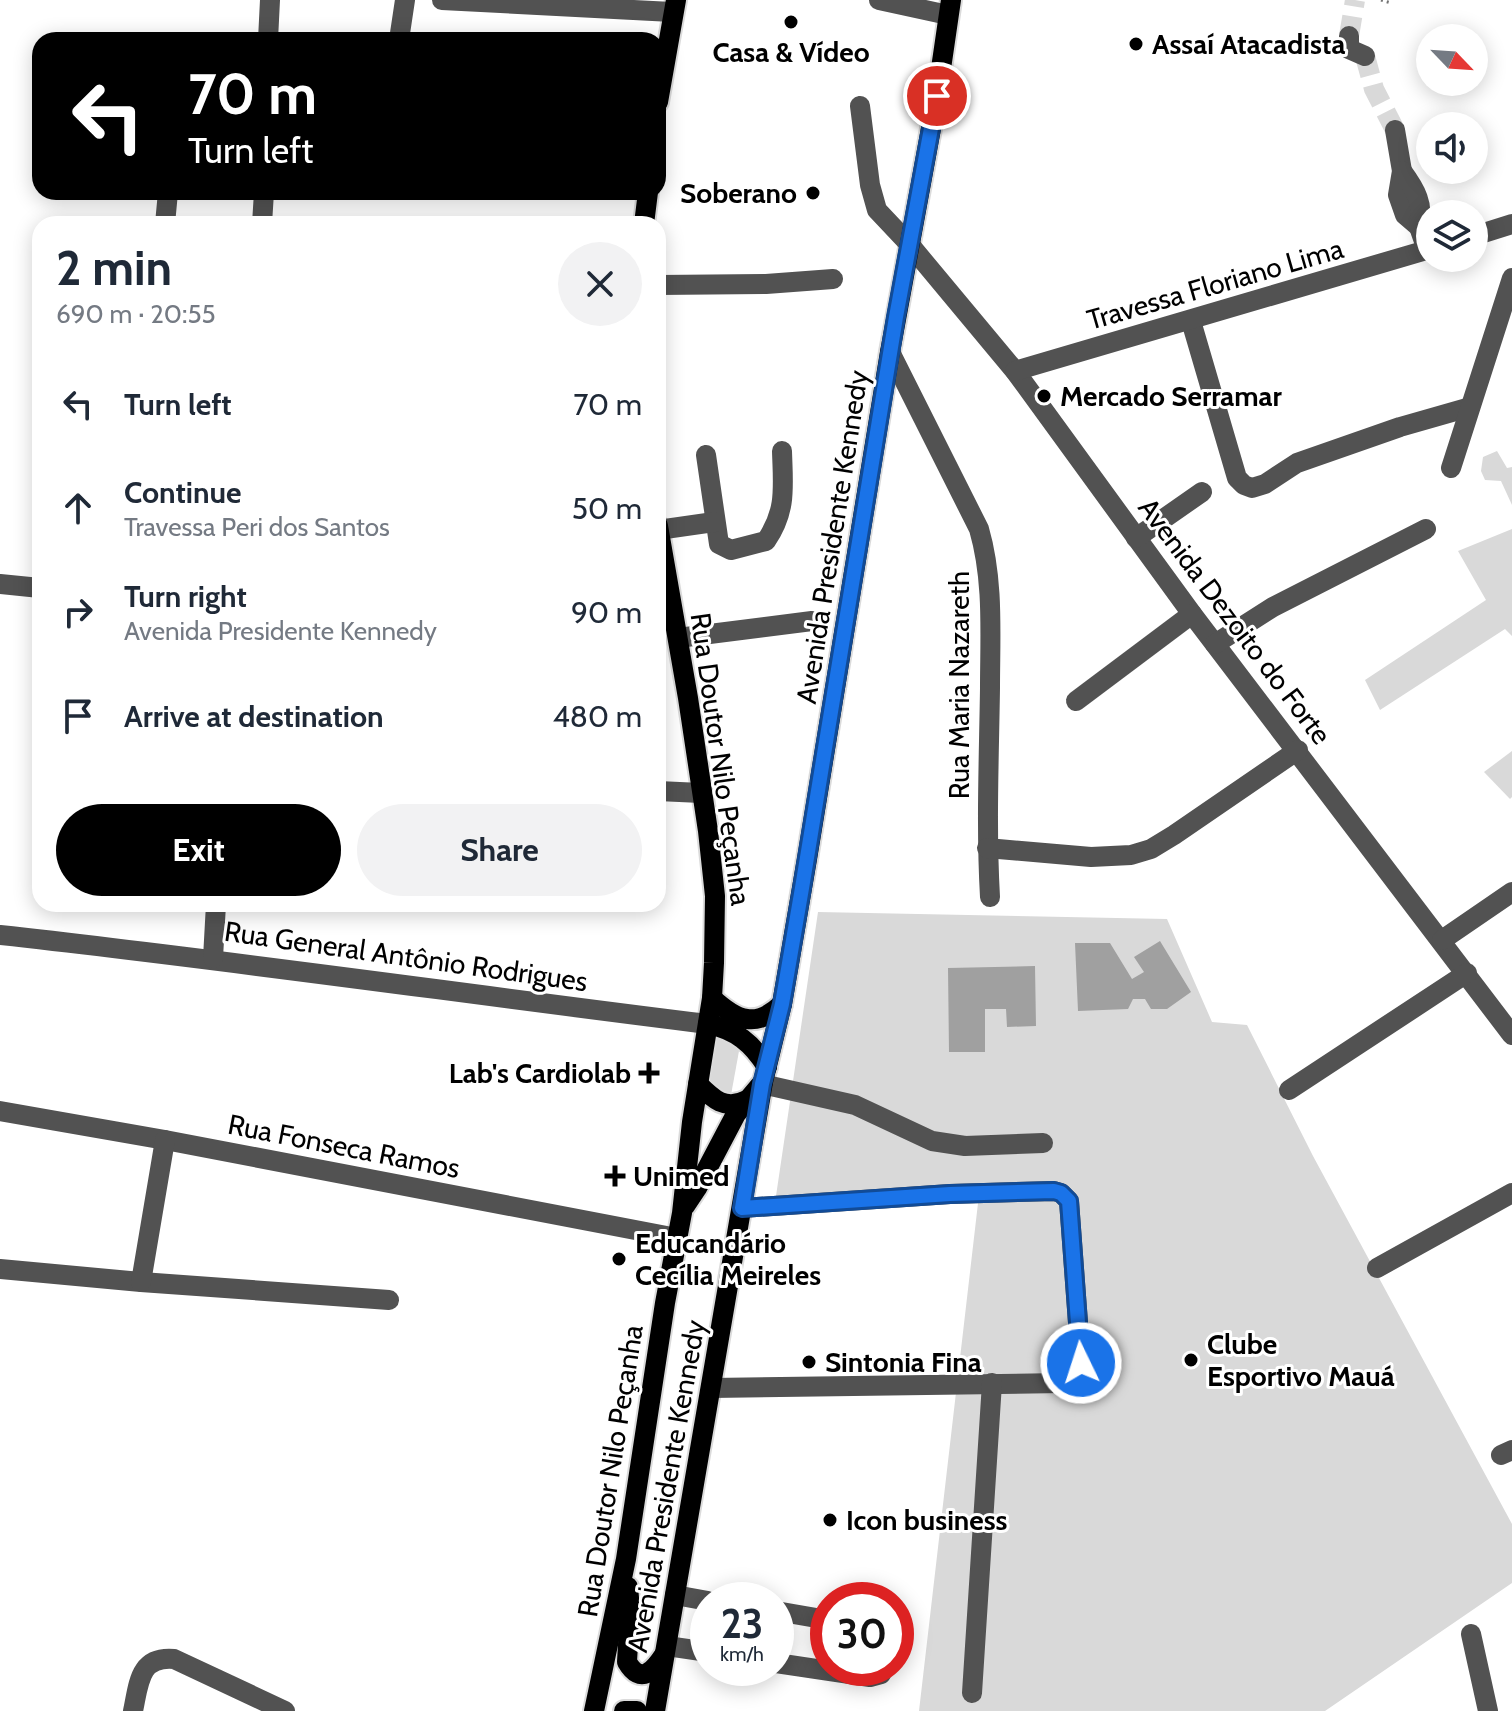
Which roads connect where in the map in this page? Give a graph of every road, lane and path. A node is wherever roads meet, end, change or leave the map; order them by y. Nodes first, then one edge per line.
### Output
1 (270, 0) edge
2 (405, 0) edge
3 (442, 0) edge
4 (879, 0) edge
5 (1381, 0) edge
6 (1391, 3) dead end
7 (674, 6) edge
8 (950, 7) edge
9 (268, 32) edge
10 (400, 32) edge
11 (1349, 36) dead end
12 (666, 54) edge
13 (1365, 56) tunnel mouth
14 (860, 106) dead end
15 (1395, 130) tunnel mouth
16 (1419, 200) edge
17 (1512, 224) edge
18 (1488, 232) edge
19 (910, 245) junction
20 (1416, 254) edge
21 (1512, 278) edge
22 (833, 279) dead end
23 (666, 285) edge
24 (1191, 321) junction
25 (890, 352) junction
26 (1015, 371) junction
27 (1470, 407) junction
28 (782, 451) dead end
29 (706, 455) dead end
30 (1451, 468) dead end
31 (1202, 492) dead end
32 (714, 522) junction
33 (666, 528) edge
34 (1426, 529) dead end
35 (1136, 538) junction
36 (666, 573) edge
37 (0, 584) edge
38 (32, 587) edge
39 (1192, 614) junction
40 (812, 621) dead end
41 (678, 638) junction
42 (1215, 644) junction
43 (1076, 701) dead end
44 (1298, 750) junction
45 (666, 791) edge
46 (701, 793) junction
47 (987, 848) junction
48 (1512, 892) edge
49 (990, 897) dead end
50 (216, 912) edge
51 (0, 935) edge
52 (1442, 940) junction
53 (213, 958) junction
54 (1467, 973) junction
55 (712, 998) junction
56 (782, 1004) junction
57 (708, 1024) junction
58 (1512, 1035) edge
59 (764, 1078) junction
60 (698, 1084) junction
61 (1289, 1090) dead end
62 (747, 1100) junction
63 (0, 1111) edge
64 (165, 1140) junction
65 (1043, 1143) dead end
66 (1512, 1193) edge
67 (742, 1208) junction
68 (682, 1209) junction
69 (677, 1238) junction
70 (1377, 1268) dead end
71 (0, 1269) edge
72 (141, 1282) junction
73 (389, 1300) dead end
74 (992, 1383) junction
75 (711, 1388) junction
76 (626, 1559) junction
77 (675, 1595) junction
78 (690, 1598) edge
79 (1471, 1634) dead end
80 (666, 1650) junction
81 (690, 1651) edge
82 (972, 1693) dead end
83 (133, 1711) edge
84 (285, 1711) edge
85 (594, 1711) edge
86 (624, 1711) edge
87 (637, 1711) edge
88 (655, 1711) edge
89 (1488, 1711) edge

1 - 9 street
2 - 10 street
3 - 7 street
4 - 8 street
5 - 6 path
7 - 12 main road
8 - 19 main road, Avenida Presidente Kennedy
11 - 13 street
14 - 19 street, Avenida Dezoito do Forte
15 - 16 street
17 - 18 street
19 - 25 main road, Avenida Presidente Kennedy
19 - 26 street, Avenida Dezoito do Forte
20 - 24 street, Travessa Floriano Lima
21 - 27 street
22 - 23 street
24 - 26 street, Travessa Floriano Lima
24 - 27 street
25 - 47 street, Rua Maria Nazareth
25 - 56 main road, Avenida Presidente Kennedy
26 - 35 street, Avenida Dezoito do Forte
27 - 30 street
28 - 32 street
29 - 32 street
31 - 35 street
32 - 33 street
34 - 42 street
35 - 39 street, Avenida Dezoito do Forte
36 - 41 main road, Rua Doutor Nilo Peçanha
37 - 38 street
39 - 42 street, Avenida Dezoito do Forte
39 - 43 street
40 - 41 street
41 - 46 main road, Rua Doutor Nilo Peçanha
42 - 44 street, Avenida Dezoito do Forte
44 - 47 street
44 - 52 street, Avenida Dezoito do Forte
45 - 46 street
46 - 55 main road, Rua Doutor Nilo Peçanha
47 - 49 street, Rua Maria Nazareth
48 - 52 street
50 - 53 street
51 - 53 street, Rua General Antônio Rodrigues
52 - 54 street, Avenida Dezoito do Forte
53 - 57 street, Rua General Antônio Rodrigues
54 - 58 street, Avenida Dezoito do Forte
54 - 61 street
55 - 56 main road
55 - 57 main road, Rua Doutor Nilo Peçanha
56 - 59 main road, Avenida Presidente Kennedy
57 - 59 main road
57 - 60 main road, Rua Doutor Nilo Peçanha
59 - 62 main road, Avenida Presidente Kennedy
59 - 65 street
59 - 67 main road, Avenida Presidente Kennedy
60 - 62 main road
60 - 68 main road, Rua Doutor Nilo Peçanha
62 - 68 main road, Avenida Presidente Kennedy
63 - 64 street, Rua Fonseca Ramos
64 - 69 street, Rua Fonseca Ramos
64 - 72 street
66 - 70 street
67 - 74 street
67 - 75 main road, Avenida Presidente Kennedy
68 - 69 main road, Rua Doutor Nilo Peçanha
69 - 76 main road, Rua Doutor Nilo Peçanha
71 - 72 street
72 - 73 street
74 - 75 street
74 - 82 street
75 - 77 main road, Avenida Presidente Kennedy
76 - 80 main road
76 - 85 main road, Rua Doutor Nilo Peçanha
77 - 78 street
77 - 80 main road, Avenida Presidente Kennedy
79 - 89 street
80 - 81 street
80 - 88 main road, Avenida Presidente Kennedy
83 - 84 street
86 - 87 main road

